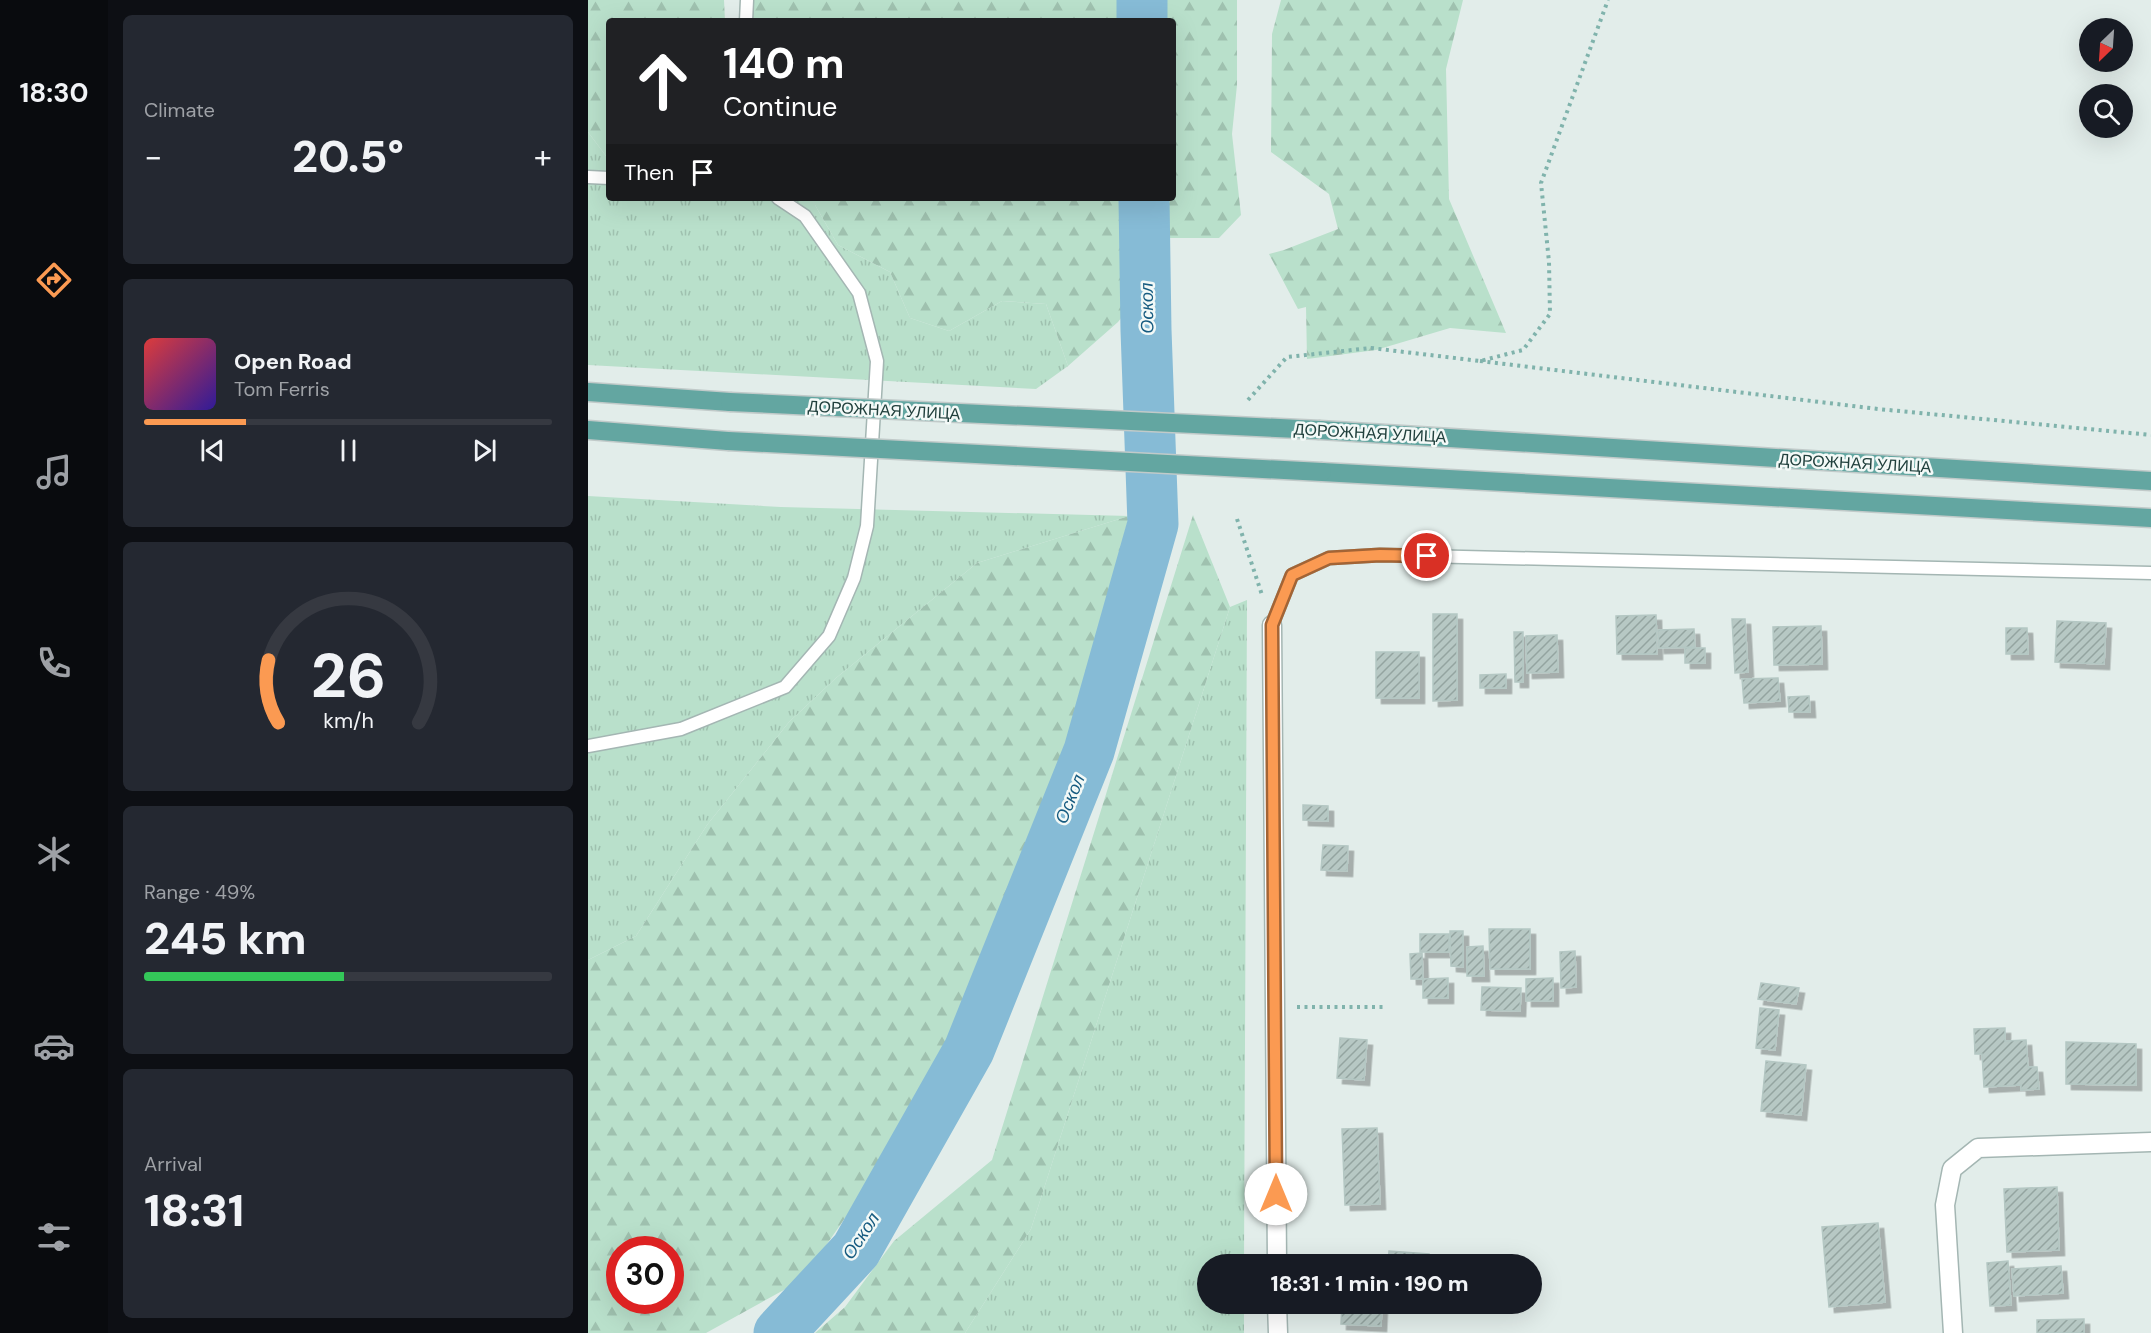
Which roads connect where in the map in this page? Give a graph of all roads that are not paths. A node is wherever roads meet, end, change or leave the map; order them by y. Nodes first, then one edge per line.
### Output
1 (747, 0) edge
2 (746, 18) edge
3 (588, 177) edge
4 (606, 178) edge
5 (782, 201) edge
6 (588, 392) edge
7 (588, 430) edge
8 (2151, 481) edge
9 (2151, 518) edge
10 (2151, 573) edge
11 (1272, 625) joint
12 (588, 746) edge
13 (2151, 1142) edge
14 (1277, 1254) edge
15 (1277, 1314) edge
16 (1278, 1333) edge
17 (1953, 1333) edge

1 - 2 lane
3 - 4 lane
5 - 12 lane
6 - 8 main road, ДОРОЖНАЯ УЛИЦА, bridge
7 - 9 main road, bridge
10 - 11 lane
11 - 14 street
13 - 17 street
15 - 16 street

